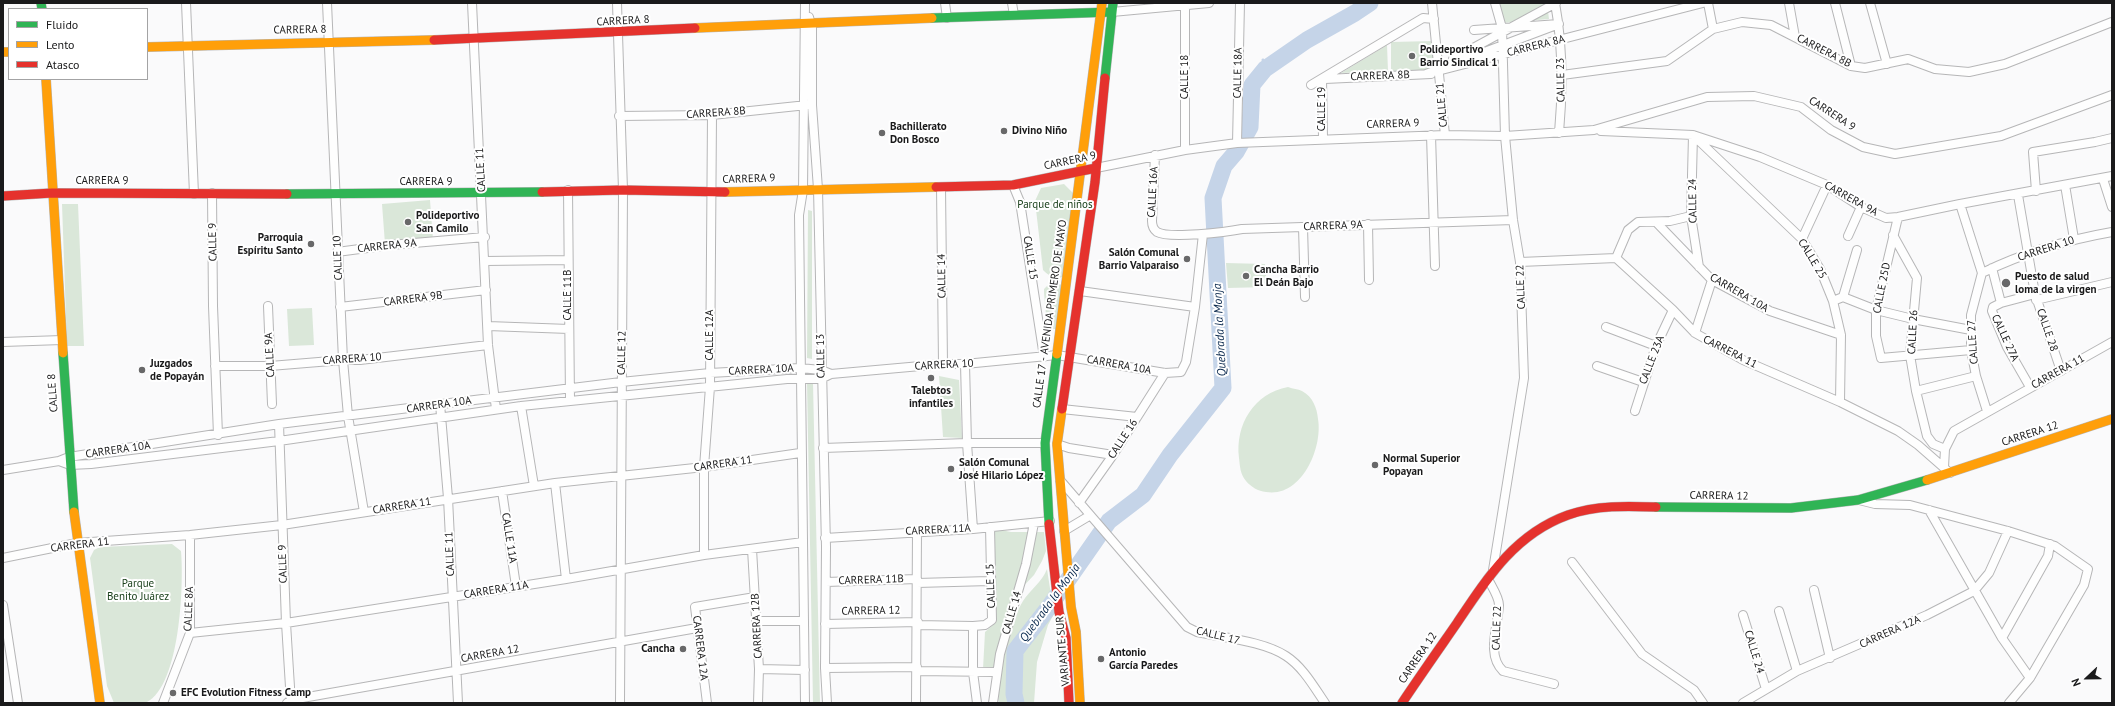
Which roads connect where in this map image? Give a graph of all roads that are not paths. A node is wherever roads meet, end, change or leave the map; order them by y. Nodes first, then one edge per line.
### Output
1 (186, 3) edge
2 (327, 3) edge
3 (472, 3) edge
4 (617, 3) edge
5 (945, 3) edge
6 (1012, 3) edge
7 (1102, 3) edge
8 (1208, 3) edge
9 (1240, 3) edge
10 (1432, 3) edge
11 (1495, 3) edge
12 (1556, 3) edge
13 (1703, 3) edge
14 (1708, 3) edge
15 (1789, 3) edge
16 (1835, 3) edge
17 (1870, 3) edge
18 (1185, 4) junction
19 (805, 6) edge
20 (1113, 7) edge
21 (1101, 13) junction
22 (1014, 15) junction
23 (947, 18) junction
24 (1434, 19) junction
25 (808, 22) junction
26 (2112, 22) edge
27 (1559, 24) junction
28 (1502, 28) junction
29 (1713, 29) junction
30 (1474, 30) dead end
31 (619, 33) junction
32 (1795, 37) junction
33 (475, 39) junction
34 (329, 41) junction
35 (189, 45) junction
36 (148, 47) edge
37 (1887, 64) junction
38 (1851, 66) junction
39 (1439, 73) junction
40 (1426, 74) junction
41 (1562, 75) junction
42 (1322, 79) junction
43 (46, 80) edge
44 (1311, 85) dead end
45 (2112, 96) edge
46 (808, 105) junction
47 (712, 114) junction
48 (620, 116) junction
49 (1594, 130) junction
50 (1559, 133) junction
51 (1431, 135) junction
52 (1445, 135) junction
53 (1693, 135) junction
54 (1505, 136) junction
55 (1322, 138) junction
56 (2112, 138) edge
57 (1237, 143) junction
58 (1185, 150) junction
59 (1155, 155) junction
60 (1096, 168) junction
61 (1081, 171) junction
62 (2112, 176) edge
63 (2103, 179) junction
64 (1013, 185) junction
65 (1827, 185) junction
66 (2065, 185) junction
67 (941, 187) junction
68 (818, 189) junction
69 (568, 190) junction
70 (623, 190) junction
71 (803, 190) junction
72 (2036, 191) junction
73 (711, 192) junction
74 (52, 193) junction
75 (212, 193) junction
76 (194, 194) junction
77 (337, 194) junction
78 (482, 194) junction
79 (2018, 194) junction
80 (3, 196) edge
81 (1960, 204) junction
82 (1861, 207) junction
83 (2112, 207) edge
84 (1691, 216) junction
85 (1898, 217) junction
86 (1513, 220) junction
87 (1432, 222) junction
88 (1656, 222) junction
89 (1368, 224) junction
90 (1303, 227) junction
91 (1154, 229) joint
92 (2112, 232) edge
93 (1206, 234) junction
94 (1893, 235) junction
95 (1848, 236) dead end
96 (484, 237) junction
97 (1802, 239) junction
98 (2074, 239) junction
99 (1857, 250) dead end
100 (337, 252) junction
101 (2027, 254) junction
102 (1616, 258) junction
103 (568, 260) junction
104 (485, 261) junction
105 (1520, 262) junction
106 (1435, 266) dead end
107 (1699, 267) junction
108 (1992, 268) junction
109 (1982, 273) junction
110 (1369, 280) dead end
111 (1712, 280) junction
112 (2112, 282) edge
113 (486, 290) junction
114 (1080, 292) junction
115 (1305, 297) dead end
116 (2036, 297) junction
117 (1843, 298) junction
118 (1833, 301) junction
119 (2001, 303) junction
120 (268, 306) dead end
121 (340, 307) junction
122 (1195, 307) junction
123 (1673, 310) junction
124 (1876, 310) junction
125 (1913, 319) junction
126 (488, 326) junction
127 (1606, 327) dead end
128 (568, 329) junction
129 (1971, 330) junction
130 (1695, 333) junction
131 (1841, 335) junction
132 (62, 340) junction
133 (3, 342) edge
134 (2112, 342) edge
135 (488, 345) junction
136 (1656, 346) junction
137 (1971, 350) junction
138 (1058, 355) junction
139 (1910, 355) junction
140 (1044, 356) junction
141 (1070, 356) junction
142 (343, 360) junction
143 (943, 364) junction
144 (965, 364) junction
145 (215, 366) junction
146 (270, 366) junction
147 (1597, 366) dead end
148 (800, 368) junction
149 (821, 370) junction
150 (2061, 370) junction
151 (710, 372) junction
152 (1165, 373) junction
153 (831, 374) junction
154 (1976, 376) junction
155 (800, 379) junction
156 (821, 379) junction
157 (622, 382) junction
158 (1643, 382) junction
159 (710, 387) junction
160 (2030, 387) junction
161 (570, 388) junction
162 (1916, 391) junction
163 (621, 395) junction
164 (494, 396) junction
165 (570, 401) junction
166 (1840, 402) junction
167 (272, 404) dead end
168 (440, 404) junction
169 (521, 406) junction
170 (496, 409) junction
171 (1062, 409) junction
172 (1635, 411) dead end
173 (1987, 411) junction
174 (348, 416) junction
175 (441, 416) junction
176 (1137, 417) junction
177 (2112, 419) edge
178 (279, 424) junction
179 (351, 430) junction
180 (218, 435) junction
181 (279, 441) junction
182 (967, 443) junction
183 (1045, 443) junction
184 (1057, 444) junction
185 (823, 448) junction
186 (1944, 449) junction
187 (800, 453) junction
188 (1112, 455) junction
189 (70, 461) junction
190 (704, 467) junction
191 (3, 470) edge
192 (1947, 470) junction
193 (620, 477) junction
194 (1059, 479) junction
195 (555, 483) junction
196 (534, 486) junction
197 (502, 491) junction
198 (448, 498) junction
199 (1858, 500) junction
200 (1078, 503) junction
201 (1929, 510) junction
202 (364, 512) junction
203 (1089, 516) junction
204 (1050, 521) junction
205 (1034, 523) junction
206 (282, 525) junction
207 (990, 527) junction
208 (973, 528) junction
209 (917, 531) junction
210 (1064, 531) junction
211 (2008, 531) junction
212 (190, 535) junction
213 (825, 538) junction
214 (803, 542) junction
215 (78, 543) junction
216 (2050, 544) junction
217 (752, 549) junction
218 (704, 555) junction
219 (3, 558) edge
220 (1052, 558) joint
221 (1572, 562) dead end
222 (622, 568) junction
223 (1493, 570) junction
224 (566, 579) junction
225 (1488, 579) junction
226 (917, 581) junction
227 (990, 581) junction
228 (826, 582) junction
229 (516, 586) junction
230 (1814, 590) dead end
231 (1974, 592) junction
232 (452, 597) junction
233 (755, 597) junction
234 (3, 605) edge
235 (1779, 611) dead end
236 (1743, 615) dead end
237 (756, 621) junction
238 (803, 621) junction
239 (286, 623) junction
240 (917, 623) junction
241 (825, 624) junction
242 (973, 626) junction
243 (697, 628) junction
244 (190, 633) junction
245 (2002, 638) junction
246 (621, 642) junction
247 (1830, 658) junction
248 (825, 668) junction
249 (759, 669) junction
250 (917, 669) junction
251 (805, 670) junction
252 (1798, 671) junction
253 (456, 672) junction
254 (974, 672) junction
255 (997, 672) junction
256 (2030, 678) junction
257 (1554, 684) dead end
258 (1766, 689) junction
259 (290, 702) edge
260 (18, 703) edge
261 (100, 703) edge
262 (163, 703) edge
263 (458, 703) edge
264 (620, 703) edge
265 (707, 703) edge
266 (758, 703) edge
267 (805, 703) edge
268 (827, 703) edge
269 (916, 703) edge
270 (977, 703) edge
271 (993, 703) edge
272 (1069, 703) edge
273 (1080, 703) edge
274 (1325, 703) edge
275 (1402, 703) edge
276 (1702, 703) edge
277 (1743, 703) edge
278 (2008, 703) edge

1 - 35 street
2 - 34 street, CALLE 10
3 - 33 street, CALLE 11
4 - 31 street, CALLE 12
5 - 23 street
6 - 22 street
7 - 21 main road, CALLE 17 - AVENIDA PRIMERO DE MAYO
8 - 18 street
9 - 57 street, CALLE 18A
10 - 24 street, CALLE 21
11 - 28 street, CALLE 22
12 - 27 street, CALLE 23
12 - 40 street
13 - 40 street, CARRERA 8A
14 - 29 street
15 - 32 street
16 - 38 street
17 - 37 street
18 - 20 street
18 - 58 street, CALLE 18
19 - 25 street, CALLE 13
20 - 21 main road
20 - 60 main road
21 - 22 main road, CARRERA 8
21 - 61 main road, CALLE 17 - AVENIDA PRIMERO DE MAYO
22 - 23 main road, CARRERA 8
23 - 25 main road, CARRERA 8
24 - 39 street, CALLE 21
24 - 42 street
25 - 31 main road, CARRERA 8
25 - 46 street, CALLE 13
26 - 37 street, CARRERA 8B
27 - 28 street, CARRERA 8A
27 - 40 street, CARRERA 8A
27 - 41 street, CALLE 23
28 - 30 street, CARRERA 8A
28 - 54 street, CALLE 22
29 - 32 street, CARRERA 8B
29 - 41 street, CARRERA 8B
31 - 33 main road, CARRERA 8
31 - 48 street, CALLE 12
32 - 38 street, CARRERA 8B
33 - 34 main road, CARRERA 8
33 - 78 street, CALLE 11
34 - 35 main road, CARRERA 8
34 - 77 street, CALLE 10
35 - 36 main road, CARRERA 8
35 - 76 street
37 - 38 street, CARRERA 8B
39 - 40 street, CARRERA 8B
39 - 52 street, CALLE 21
40 - 42 street, CARRERA 8B
41 - 50 street, CALLE 23
42 - 44 street
42 - 55 street, CALLE 19
43 - 74 main road, CALLE 8
45 - 49 street, CARRERA 9
46 - 47 street, CARRERA 8B
46 - 68 street, CALLE 13
46 - 71 street, CALLE 13
47 - 48 street, CARRERA 8B
47 - 73 street, CALLE 12A
48 - 70 street, CALLE 12
49 - 50 street, CARRERA 9
49 - 53 street, CARRERA 9A
50 - 54 street, CARRERA 9
51 - 52 street, CARRERA 9
51 - 55 street, CARRERA 9
51 - 87 street, CALLE 21
52 - 54 street, CARRERA 9
53 - 65 street, CARRERA 9A
53 - 84 street, CALLE 24
53 - 97 street, CALLE 25
54 - 86 street, CALLE 22
55 - 57 street, CARRERA 9
56 - 72 street
57 - 58 street, CARRERA 9
58 - 59 street, CARRERA 9
59 - 60 street, CARRERA 9
59 - 91 street, CALLE 16A
60 - 61 main road, CARRERA 9
60 - 114 main road
61 - 64 main road, CARRERA 9
61 - 138 main road, CALLE 17 - AVENIDA PRIMERO DE MAYO
62 - 63 street, CARRERA 9A
63 - 66 street, CARRERA 9A
63 - 83 street
64 - 67 main road, CARRERA 9
64 - 140 street, CALLE 15
65 - 82 street, CARRERA 9A
65 - 97 street
66 - 72 street, CARRERA 9A
66 - 98 street
67 - 68 main road, CARRERA 9
67 - 143 street, CALLE 14
68 - 71 main road, CARRERA 9
68 - 149 street, CALLE 13
69 - 70 main road, CARRERA 9
69 - 78 main road, CARRERA 9
69 - 103 street, CALLE 11B
70 - 73 main road, CARRERA 9
70 - 157 street, CALLE 12
71 - 73 main road, CARRERA 9
71 - 148 street, CALLE 13
72 - 79 street, CARRERA 9A
73 - 151 street, CALLE 12A
74 - 76 main road, CARRERA 9
74 - 80 main road, CARRERA 9
74 - 132 main road, CALLE 8
75 - 76 main road, CARRERA 9
75 - 77 main road, CARRERA 9
75 - 145 street, CALLE 9
77 - 78 main road, CARRERA 9
77 - 100 street, CALLE 10
78 - 96 street, CALLE 11
79 - 81 street, CARRERA 9A
79 - 101 street, CALLE 28
81 - 85 street, CARRERA 9A
81 - 109 street
82 - 85 street, CARRERA 9A
82 - 95 street
84 - 88 street
84 - 107 street, CALLE 24
85 - 94 street, CALLE 25D
86 - 87 street, CARRERA 9A
86 - 105 street, CALLE 22
87 - 89 street, CARRERA 9A
87 - 106 street, CALLE 21
88 - 102 street
88 - 107 street, CARRERA 10A
89 - 90 street, CARRERA 9A
89 - 110 street
90 - 93 street, CARRERA 9A
90 - 115 street
91 - 93 street, CARRERA 9A
92 - 98 street, CARRERA 10
93 - 122 street
94 - 124 street, CALLE 25D
94 - 125 street, CALLE 26
96 - 100 street, CARRERA 9A
96 - 104 street, CALLE 11
97 - 118 street, CALLE 25
98 - 101 street, CARRERA 10
99 - 117 street
100 - 121 street, CALLE 10
101 - 108 street, CARRERA 10
101 - 116 street, CALLE 28
102 - 105 street
102 - 123 street, CARRERA 11
103 - 104 street
103 - 128 street, CALLE 11B
104 - 113 street, CALLE 11
105 - 223 street, CALLE 22
107 - 111 street, CARRERA 10A
108 - 109 street, CARRERA 10
108 - 119 street, CALLE 27A
109 - 129 street, CALLE 27
111 - 130 street
111 - 131 street, CARRERA 10A
112 - 116 street
113 - 121 street, CARRERA 9B
113 - 126 street, CALLE 11
114 - 122 street
114 - 141 main road
116 - 119 street
116 - 150 street, CALLE 28
117 - 118 street
117 - 124 street
118 - 131 street, CALLE 25
119 - 160 street, CALLE 27A
120 - 146 street, CALLE 9A
121 - 142 street, CALLE 10
122 - 152 street, CARRERA 10A
123 - 130 street, CARRERA 11
123 - 136 street, CALLE 23A
124 - 125 street
124 - 139 street, CALLE 25D
125 - 129 street
125 - 139 street, CALLE 26
126 - 128 street
126 - 135 street, CALLE 11
127 - 136 street
128 - 161 street, CALLE 11B
129 - 137 street, CALLE 27
130 - 166 street, CARRERA 11
131 - 166 street, CALLE 25
132 - 133 street
132 - 189 main road, CALLE 8
134 - 150 street, CARRERA 11
135 - 142 street, CARRERA 10
135 - 164 street, CALLE 11
136 - 158 street, CALLE 23A
137 - 139 street
137 - 154 street, CALLE 27
138 - 140 street, CARRERA 10
138 - 141 street, CARRERA 10A
138 - 183 main road, CALLE 17 - AVENIDA PRIMERO DE MAYO
139 - 162 street, CALLE 26
140 - 144 street, CARRERA 10
141 - 152 street, CARRERA 10A
141 - 171 main road
142 - 146 street, CARRERA 10
142 - 174 street, CALLE 10
143 - 144 street, CARRERA 10
143 - 153 street, CARRERA 10
144 - 182 street
145 - 146 street, CARRERA 10
145 - 180 street, CALLE 9
146 - 167 street, CALLE 9A
147 - 158 street
148 - 149 street, CARRERA 10A
148 - 151 street, CARRERA 10A
148 - 155 street, CALLE 13
149 - 153 street, CARRERA 10
149 - 156 street, CALLE 13
150 - 160 street, CARRERA 11
151 - 157 street, CARRERA 10A
151 - 159 street, CALLE 12A
152 - 176 street, CALLE 16
153 - 156 street, CARRERA 10
154 - 162 street
154 - 173 street, CALLE 27
155 - 156 street, CARRERA 10A
155 - 159 street, CARRERA 10A
155 - 187 street, CALLE 13
156 - 185 street, CALLE 13
157 - 161 street, CARRERA 10A
157 - 163 street, CALLE 12
158 - 172 street, CALLE 23A
159 - 163 street, CARRERA 10A
159 - 190 street, CALLE 12A
160 - 173 street, CARRERA 11
161 - 164 street, CARRERA 10A
161 - 165 street, CALLE 11B
162 - 186 street, CALLE 26
163 - 165 street, CARRERA 10A
163 - 193 street, CALLE 12
164 - 168 street, CARRERA 10A
164 - 170 street, CALLE 11
165 - 169 street, CARRERA 10A
166 - 192 street, CARRERA 11
168 - 174 street, CARRERA 10A
168 - 175 street, CALLE 11
169 - 170 street, CARRERA 10A
169 - 196 street
170 - 175 street, CARRERA 10A
171 - 176 street
171 - 184 main road
173 - 186 street, CARRERA 11
174 - 178 street, CARRERA 10A
174 - 179 street, CALLE 10
175 - 179 street, CARRERA 10A
175 - 198 street, CALLE 11
176 - 188 street, CALLE 16
177 - 192 main road, CARRERA 12
178 - 180 street, CARRERA 10A
178 - 181 street, CALLE 9
179 - 181 street, CARRERA 10A
179 - 202 street, CALLE 10
180 - 189 street, CARRERA 10A
181 - 189 street, CARRERA 10A
181 - 206 street, CALLE 9
182 - 183 street
182 - 185 street
182 - 208 street
183 - 204 main road, CALLE 17 - AVENIDA PRIMERO DE MAYO
184 - 188 street
184 - 194 main road
185 - 213 street, CALLE 13
186 - 192 street, CARRERA 11
187 - 190 street, CARRERA 11
187 - 214 street, CALLE 13
188 - 200 street, CALLE 16
189 - 191 street, CARRERA 10A
189 - 215 main road, CALLE 8
190 - 193 street, CARRERA 11
190 - 218 street, CALLE 12A
192 - 199 main road, CARRERA 12
193 - 195 street, CARRERA 11
193 - 222 street, CALLE 12
194 - 200 street, CALLE 17
194 - 210 main road
195 - 196 street, CARRERA 11
195 - 224 street
196 - 197 street, CARRERA 11
197 - 198 street, CARRERA 11
197 - 229 street, CALLE 11A
198 - 202 street, CARRERA 11
198 - 232 street, CALLE 11
199 - 201 street
199 - 223 main road, CARRERA 12
200 - 203 street, CALLE 17
201 - 211 street
201 - 231 street
202 - 206 street, CARRERA 11
203 - 210 street
203 - 274 street, CALLE 17
204 - 205 street, CARRERA 11A
204 - 220 main road, CALLE 17 - AVENIDA PRIMERO DE MAYO
205 - 207 street, CARRERA 11A
205 - 255 street, CALLE 14
206 - 212 street, CARRERA 11
206 - 239 street, CALLE 9
207 - 208 street, CARRERA 11A
207 - 227 street, CALLE 15
208 - 209 street, CARRERA 11A
209 - 213 street, CARRERA 11A
209 - 226 street
210 - 273 main road, VARIANTE SUR
211 - 216 street
211 - 231 street, CARRERA 12A
212 - 215 street, CARRERA 11
212 - 244 street, CALLE 8A
213 - 228 street, CALLE 13
214 - 217 street, CARRERA 11A
214 - 238 street, CALLE 13
215 - 219 street, CARRERA 11
215 - 261 main road, CALLE 8
216 - 245 street
216 - 256 street
217 - 218 street, CARRERA 11A
217 - 233 street, CARRERA 12B
218 - 222 street, CARRERA 11A
220 - 272 main road, VARIANTE SUR
221 - 276 street
222 - 224 street, CARRERA 11A
222 - 246 street, CALLE 12
223 - 225 main road, CARRERA 12
224 - 229 street, CARRERA 11A
225 - 257 street, CALLE 22
225 - 275 main road, CARRERA 12
226 - 227 street, CARRERA 11B
226 - 228 street, CARRERA 11B
226 - 240 street
227 - 242 street, CALLE 15
228 - 241 street, CALLE 13
229 - 232 street, CARRERA 11A
230 - 247 street
231 - 245 street
231 - 247 street, CARRERA 12A
232 - 239 street, CARRERA 11A
232 - 253 street, CALLE 11
233 - 237 street, CARRERA 12B
233 - 243 street, CARRERA 12A
234 - 260 street
235 - 252 street
236 - 258 street, CALLE 24
237 - 238 street
237 - 249 street, CARRERA 12B
238 - 251 street, CALLE 13
239 - 244 street, CARRERA 11A
239 - 259 street, CALLE 9
240 - 241 street, CARRERA 12
240 - 242 street, CARRERA 12
240 - 250 street
241 - 248 street, CALLE 13
242 - 254 street
243 - 246 street, CARRERA 12
243 - 265 street, CARRERA 12A
244 - 262 street, CALLE 8A
245 - 256 street
246 - 253 street, CARRERA 12
246 - 264 street, CALLE 12
247 - 252 street, CARRERA 12A
248 - 250 street
248 - 268 street, CALLE 13
249 - 251 street
249 - 266 street, CARRERA 12B
250 - 254 street
250 - 269 street
251 - 267 street, CALLE 13
252 - 258 street, CARRERA 12A
253 - 259 street, CARRERA 12
253 - 263 street, CALLE 11
254 - 255 street
254 - 270 street
255 - 271 street, CALLE 14
256 - 278 street
258 - 277 street, CARRERA 12A

